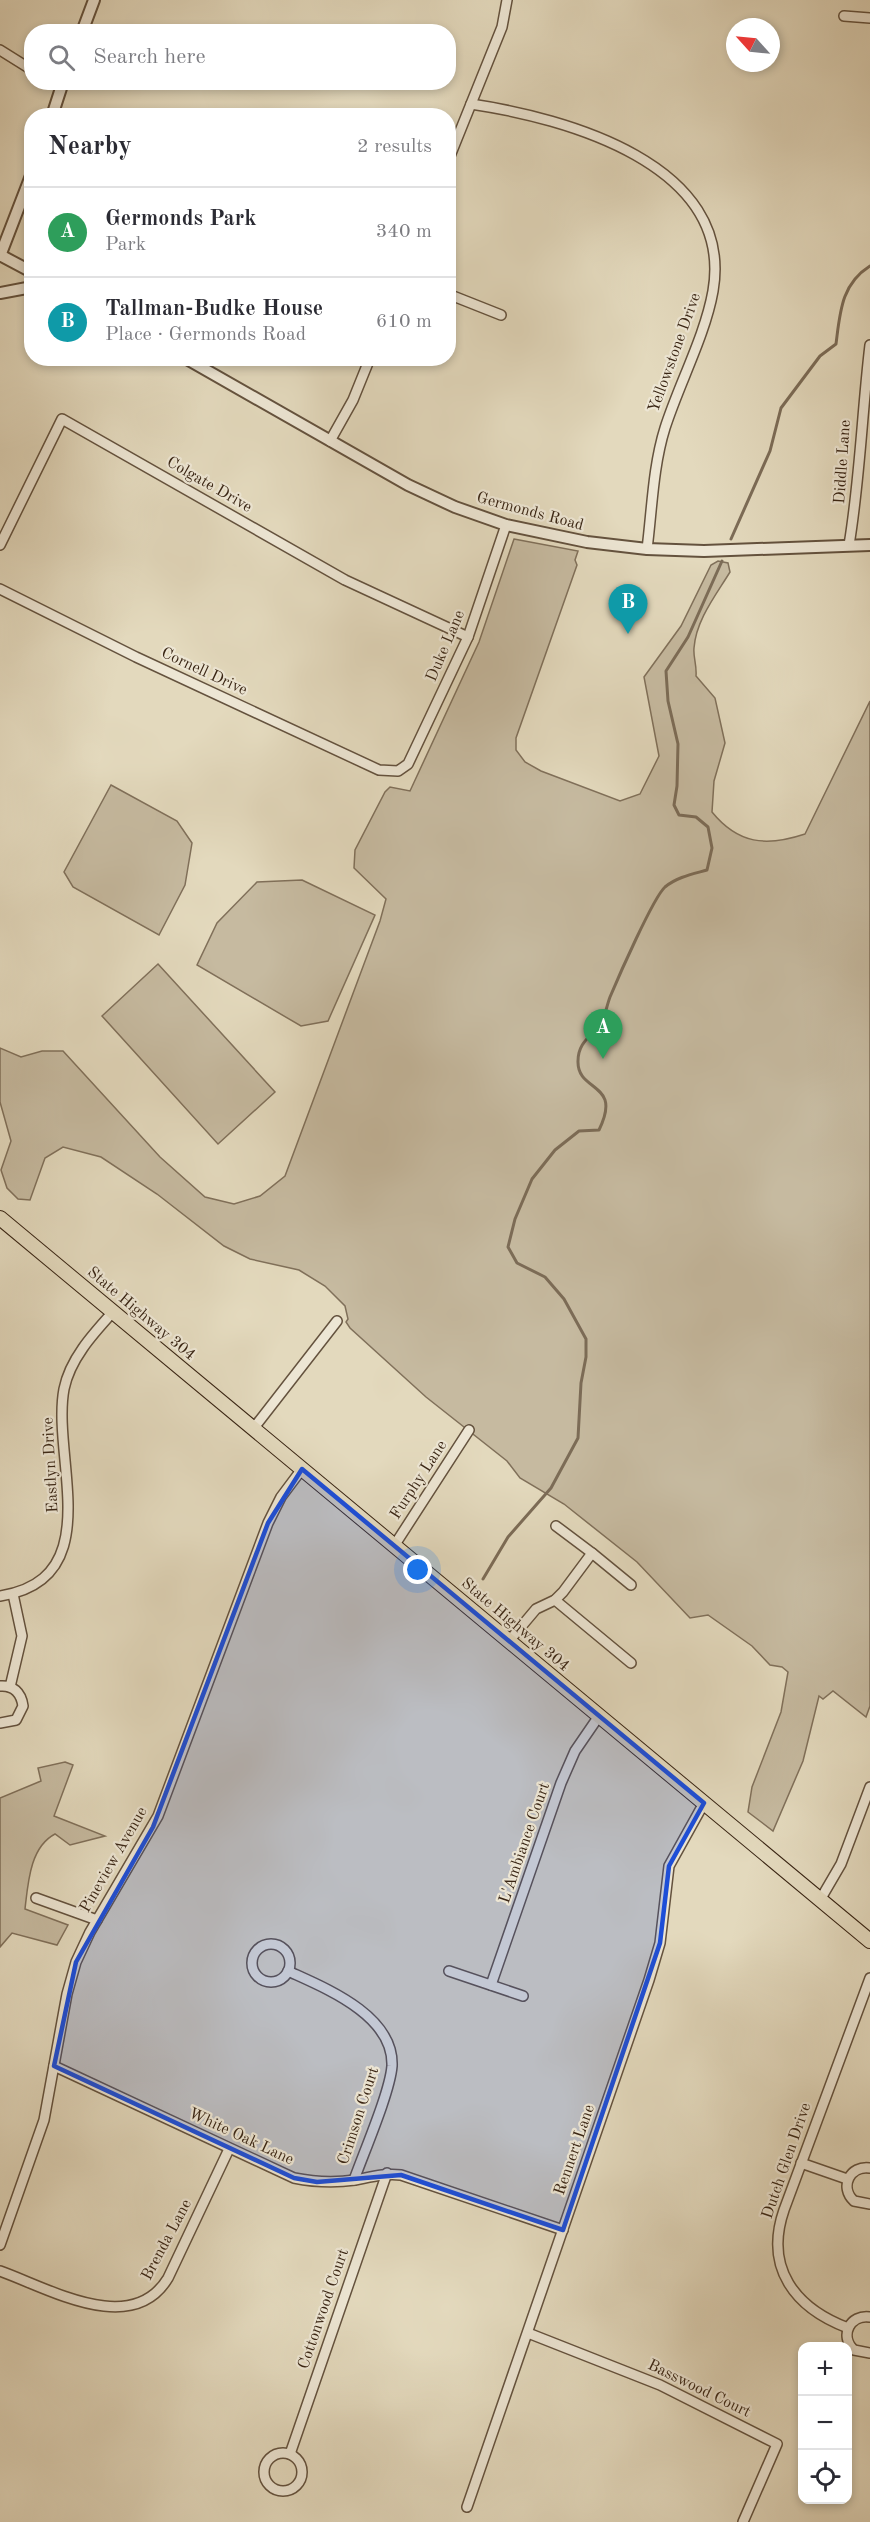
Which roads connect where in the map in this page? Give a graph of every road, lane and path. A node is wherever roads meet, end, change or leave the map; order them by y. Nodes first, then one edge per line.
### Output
1 (94, 0) edge
2 (507, 0) edge
3 (844, 16) dead end
4 (870, 18) edge
5 (85, 24) edge
6 (0, 50) edge
7 (24, 65) edge
8 (58, 90) edge
9 (471, 104) junction
10 (54, 108) edge
11 (456, 142) edge
12 (24, 194) edge
13 (0, 255) edge
14 (24, 268) edge
15 (24, 288) edge
16 (0, 293) edge
17 (456, 297) edge
18 (501, 315) dead end
19 (870, 345) edge
20 (199, 366) edge
21 (367, 366) edge
22 (330, 441) junction
23 (506, 525) junction
24 (0, 545) edge
25 (849, 545) junction
26 (870, 545) edge
27 (647, 549) junction
28 (0, 589) edge
29 (468, 637) junction
30 (398, 771) joint
31 (0, 1218) edge
32 (112, 1312) junction
33 (337, 1321) dead end
34 (253, 1428) junction
35 (470, 1430) dead end
36 (302, 1469) junction
37 (556, 1526) dead end
38 (394, 1546) junction
39 (592, 1553) junction
40 (632, 1585) dead end
41 (13, 1594) junction
42 (0, 1596) edge
43 (555, 1600) junction
44 (509, 1641) junction
45 (631, 1663) dead end
46 (5, 1686) edge
47 (599, 1716) junction
48 (0, 1723) edge
49 (870, 1787) edge
50 (704, 1803) junction
51 (36, 1898) dead end
52 (820, 1900) junction
53 (97, 1920) junction
54 (870, 1941) edge
55 (288, 1971) junction
56 (449, 1971) dead end
57 (870, 1978) edge
58 (491, 1985) junction
59 (523, 1996) dead end
60 (54, 2066) junction
61 (229, 2149) junction
62 (801, 2163) junction
63 (870, 2168) edge
64 (387, 2174) junction
65 (354, 2180) junction
66 (847, 2180) junction
67 (870, 2204) edge
68 (563, 2230) junction
69 (0, 2245) edge
70 (0, 2271) edge
71 (870, 2317) edge
72 (848, 2328) junction
73 (528, 2333) junction
74 (870, 2353) edge
75 (290, 2454) junction
76 (467, 2507) dead end
77 (743, 2522) edge

1 - 5 street
2 - 9 street
3 - 4 street
6 - 7 street
8 - 10 street
9 - 11 street
9 - 27 street, Yellowstone Drive
12 - 13 street
13 - 14 street
15 - 16 street
17 - 18 street
19 - 25 street, Diddle Lane
20 - 22 street, Germonds Road
21 - 22 street
22 - 23 street, Germonds Road
23 - 27 street, Germonds Road
23 - 29 street, Duke Lane
24 - 29 street, Colgate Drive
25 - 26 street, Germonds Road
25 - 27 street, Germonds Road
28 - 30 street, Cornell Drive
29 - 30 street, Duke Lane
31 - 32 main road, State Highway 304
32 - 34 main road, State Highway 304
32 - 41 street, Eastlyn Drive
33 - 34 street
34 - 36 main road, State Highway 304
35 - 38 street, Furphy Lane
36 - 38 main road, State Highway 304
36 - 53 street, Pineview Avenue
37 - 39 street
38 - 44 main road, State Highway 304
39 - 40 street
39 - 43 street
41 - 42 street, Eastlyn Drive
41 - 46 street
43 - 44 street
43 - 45 street
44 - 47 main road, State Highway 304
46 - 48 street
47 - 50 main road, State Highway 304
47 - 58 street, L'Ambiance Court
49 - 52 street
50 - 52 main road, State Highway 304
50 - 68 street, Rennert Lane
51 - 53 street
52 - 54 main road, State Highway 304
53 - 60 street, Pineview Avenue
55 - 55 street
55 - 65 street, Crimson Court
56 - 58 street
57 - 62 street, Dutch Glen Drive
58 - 59 street
60 - 61 street, White Oak Lane
60 - 69 street, Pineview Avenue
61 - 65 street, White Oak Lane
61 - 70 street, Brenda Lane
62 - 66 street
62 - 72 street, Dutch Glen Drive
63 - 66 street
64 - 65 street, White Oak Lane
64 - 68 street, White Oak Lane
64 - 75 street, Cottonwood Court
66 - 67 street
68 - 73 street, Rennert Lane
71 - 72 street
72 - 74 street
73 - 76 street, Rennert Lane
73 - 77 street, Basswood Court
75 - 75 street

